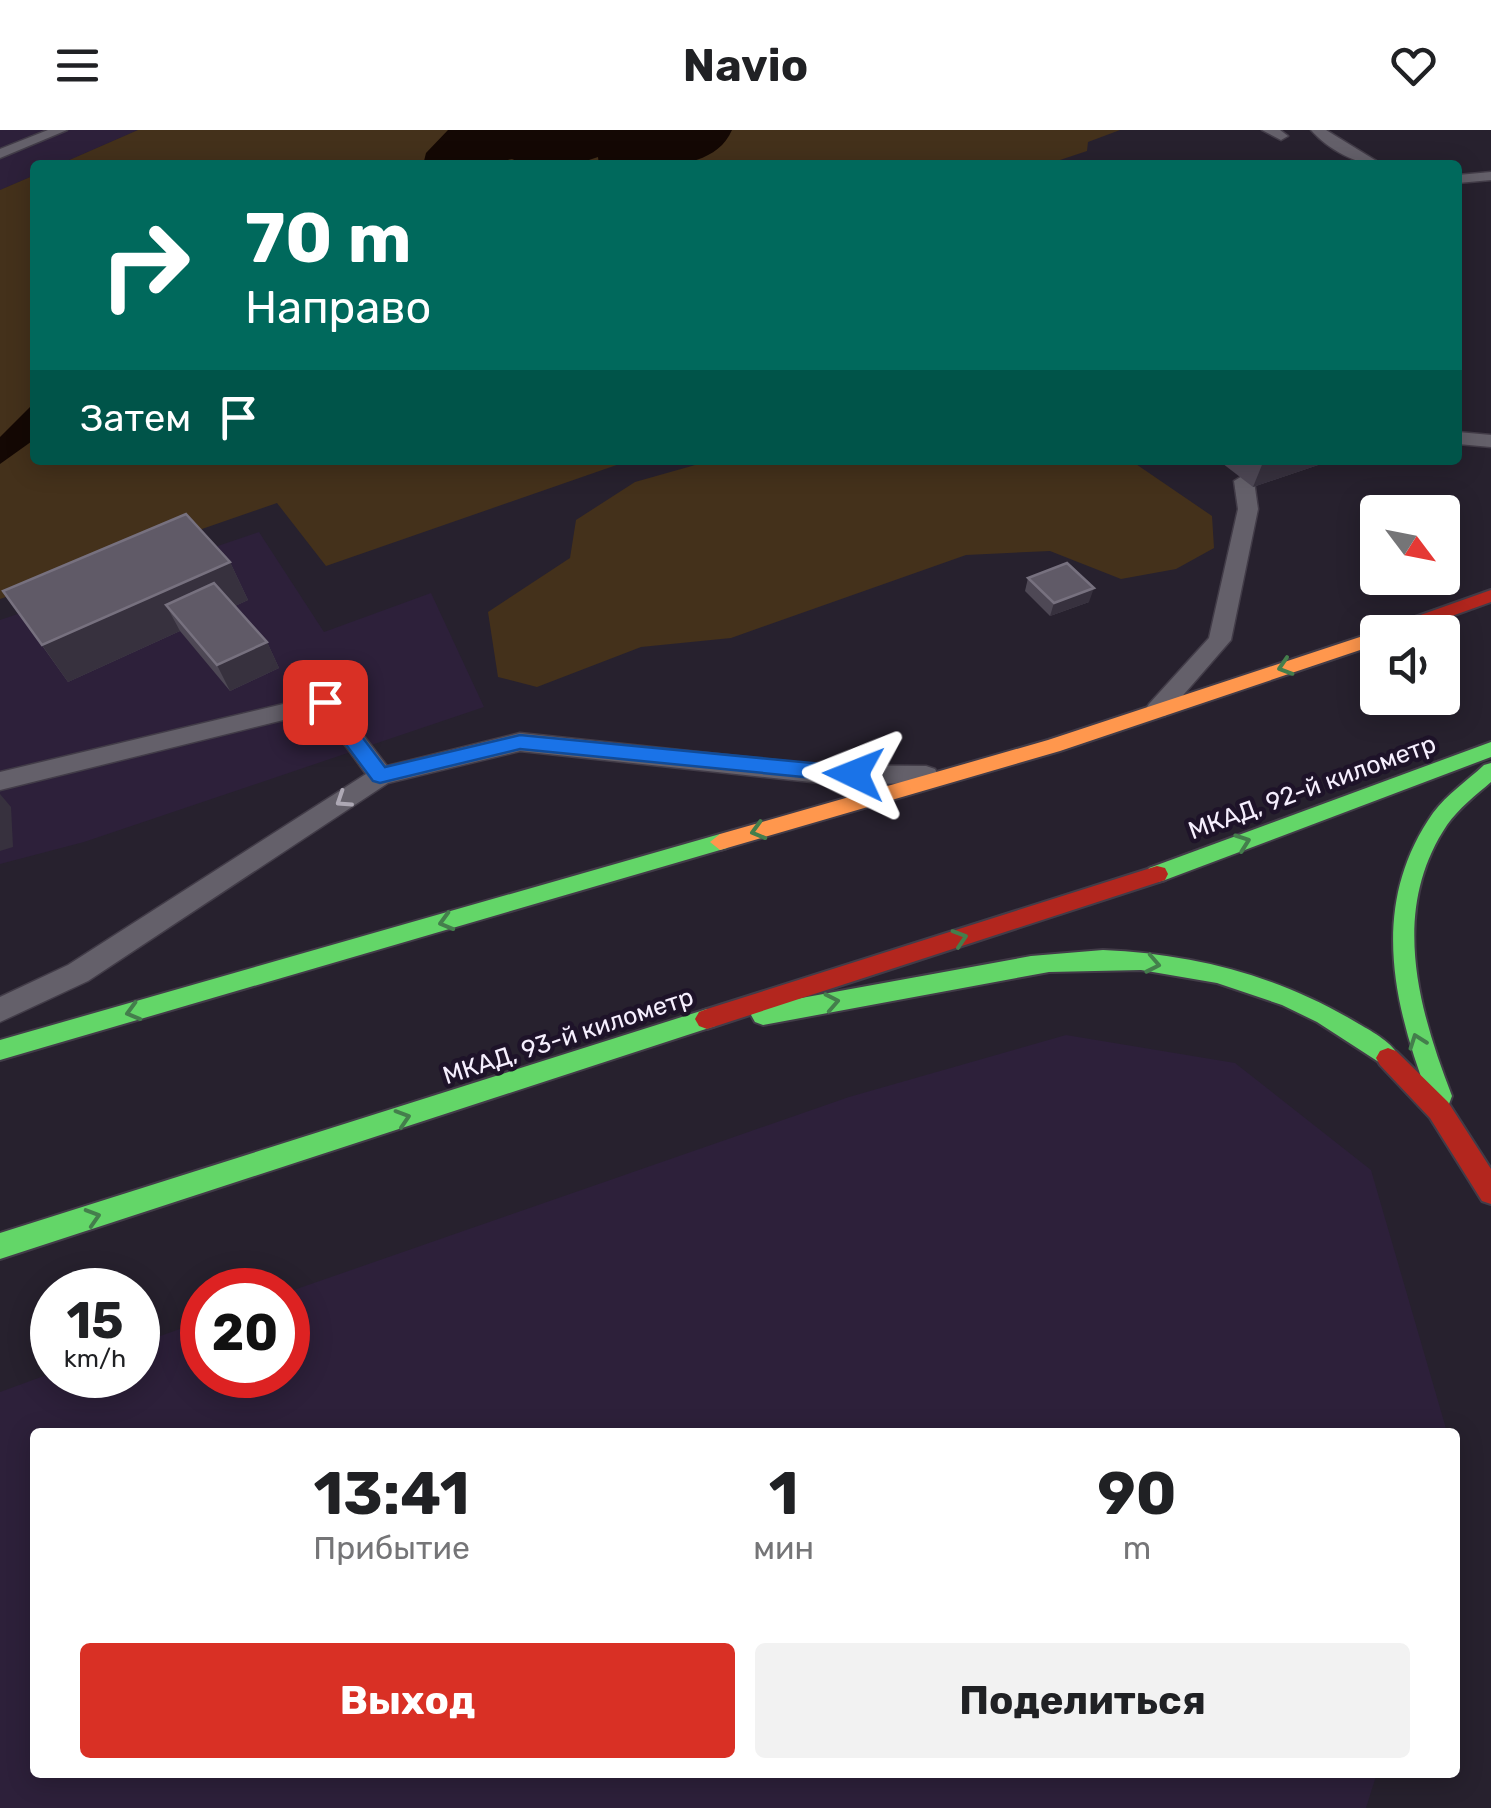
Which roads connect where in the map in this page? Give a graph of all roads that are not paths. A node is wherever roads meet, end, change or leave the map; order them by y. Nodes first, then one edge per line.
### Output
1 (60, 130) edge
2 (1318, 130) edge
3 (0, 154) edge
4 (1366, 160) edge
5 (1491, 176) edge
6 (1462, 180) edge
7 (1462, 438) edge
8 (1491, 441) edge
9 (1244, 480) dead end
10 (1491, 596) edge
11 (1438, 615) edge
12 (1360, 642) edge
13 (1156, 710) junction
14 (1491, 749) edge
15 (1491, 770) edge
16 (952, 775) junction
17 (380, 776) junction
18 (0, 781) edge
19 (1152, 876) joint
20 (0, 1010) edge
21 (667, 1033) junction
22 (0, 1050) edge
23 (1454, 1131) junction
24 (1491, 1192) edge
25 (0, 1246) edge

1 - 3 lane
2 - 4 lane
5 - 6 lane
7 - 8 lane
9 - 13 lane
10 - 11 main road
12 -> 13 main road
13 - 16 main road
19 -> 14 main road, МКАД, 92-й километр
23 -> 15 main road
16 - 17 lane
16 -> 22 main road
17 - 18 lane
17 -> 20 lane
21 -> 19 main road, МКАД, 93-й километр
21 -> 23 main road
25 -> 21 main road, МКАД, 93-й километр
23 - 24 main road

